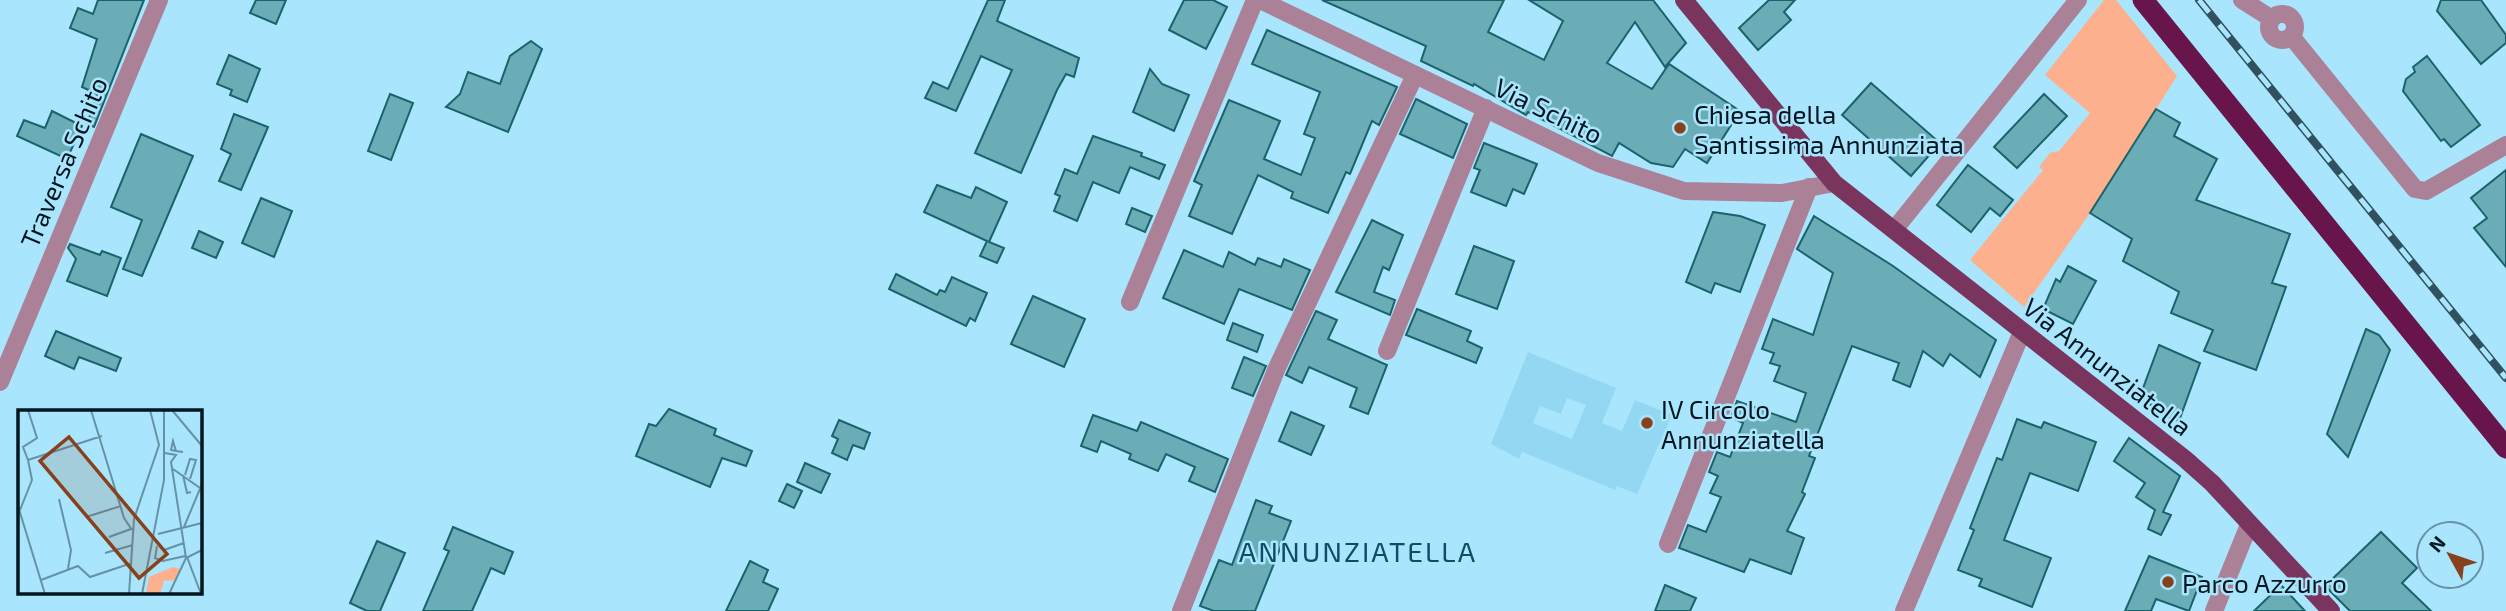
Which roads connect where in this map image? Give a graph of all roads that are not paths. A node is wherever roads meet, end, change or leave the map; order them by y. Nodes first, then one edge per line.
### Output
1 (159, 0) edge
2 (1258, 0) edge
3 (1684, 0) edge
4 (2078, 0) edge
5 (2143, 0) edge
6 (2242, 0) edge
7 (1415, 75) junction
8 (1486, 108) junction
9 (2506, 145) edge
10 (1834, 183) junction
11 (1809, 187) junction
12 (1894, 230) junction
13 (1129, 302) dead end
14 (2022, 332) junction
15 (1387, 351) dead end
16 (0, 382) edge
17 (2506, 448) edge
18 (2249, 525) junction
19 (1668, 544) dead end
20 (1181, 611) edge
21 (1904, 611) edge
22 (2214, 611) edge
23 (2330, 611) edge

1 - 16 street, Traversa Schito
2 - 7 street, Via Schito
2 - 13 street
3 - 10 main road, Via Annunziatella
4 - 12 street
5 - 17 highway
6 - 9 street
7 - 8 street, Via Schito
7 - 20 street
8 - 11 street, Via Schito
8 - 15 street
10 - 11 street, Via Schito
10 - 12 main road, Via Annunziatella
11 - 19 street
12 - 14 main road, Via Annunziatella
14 - 18 main road, Via Annunziatella
14 - 21 street
18 - 22 street
18 - 23 main road, Via Annunziatella

